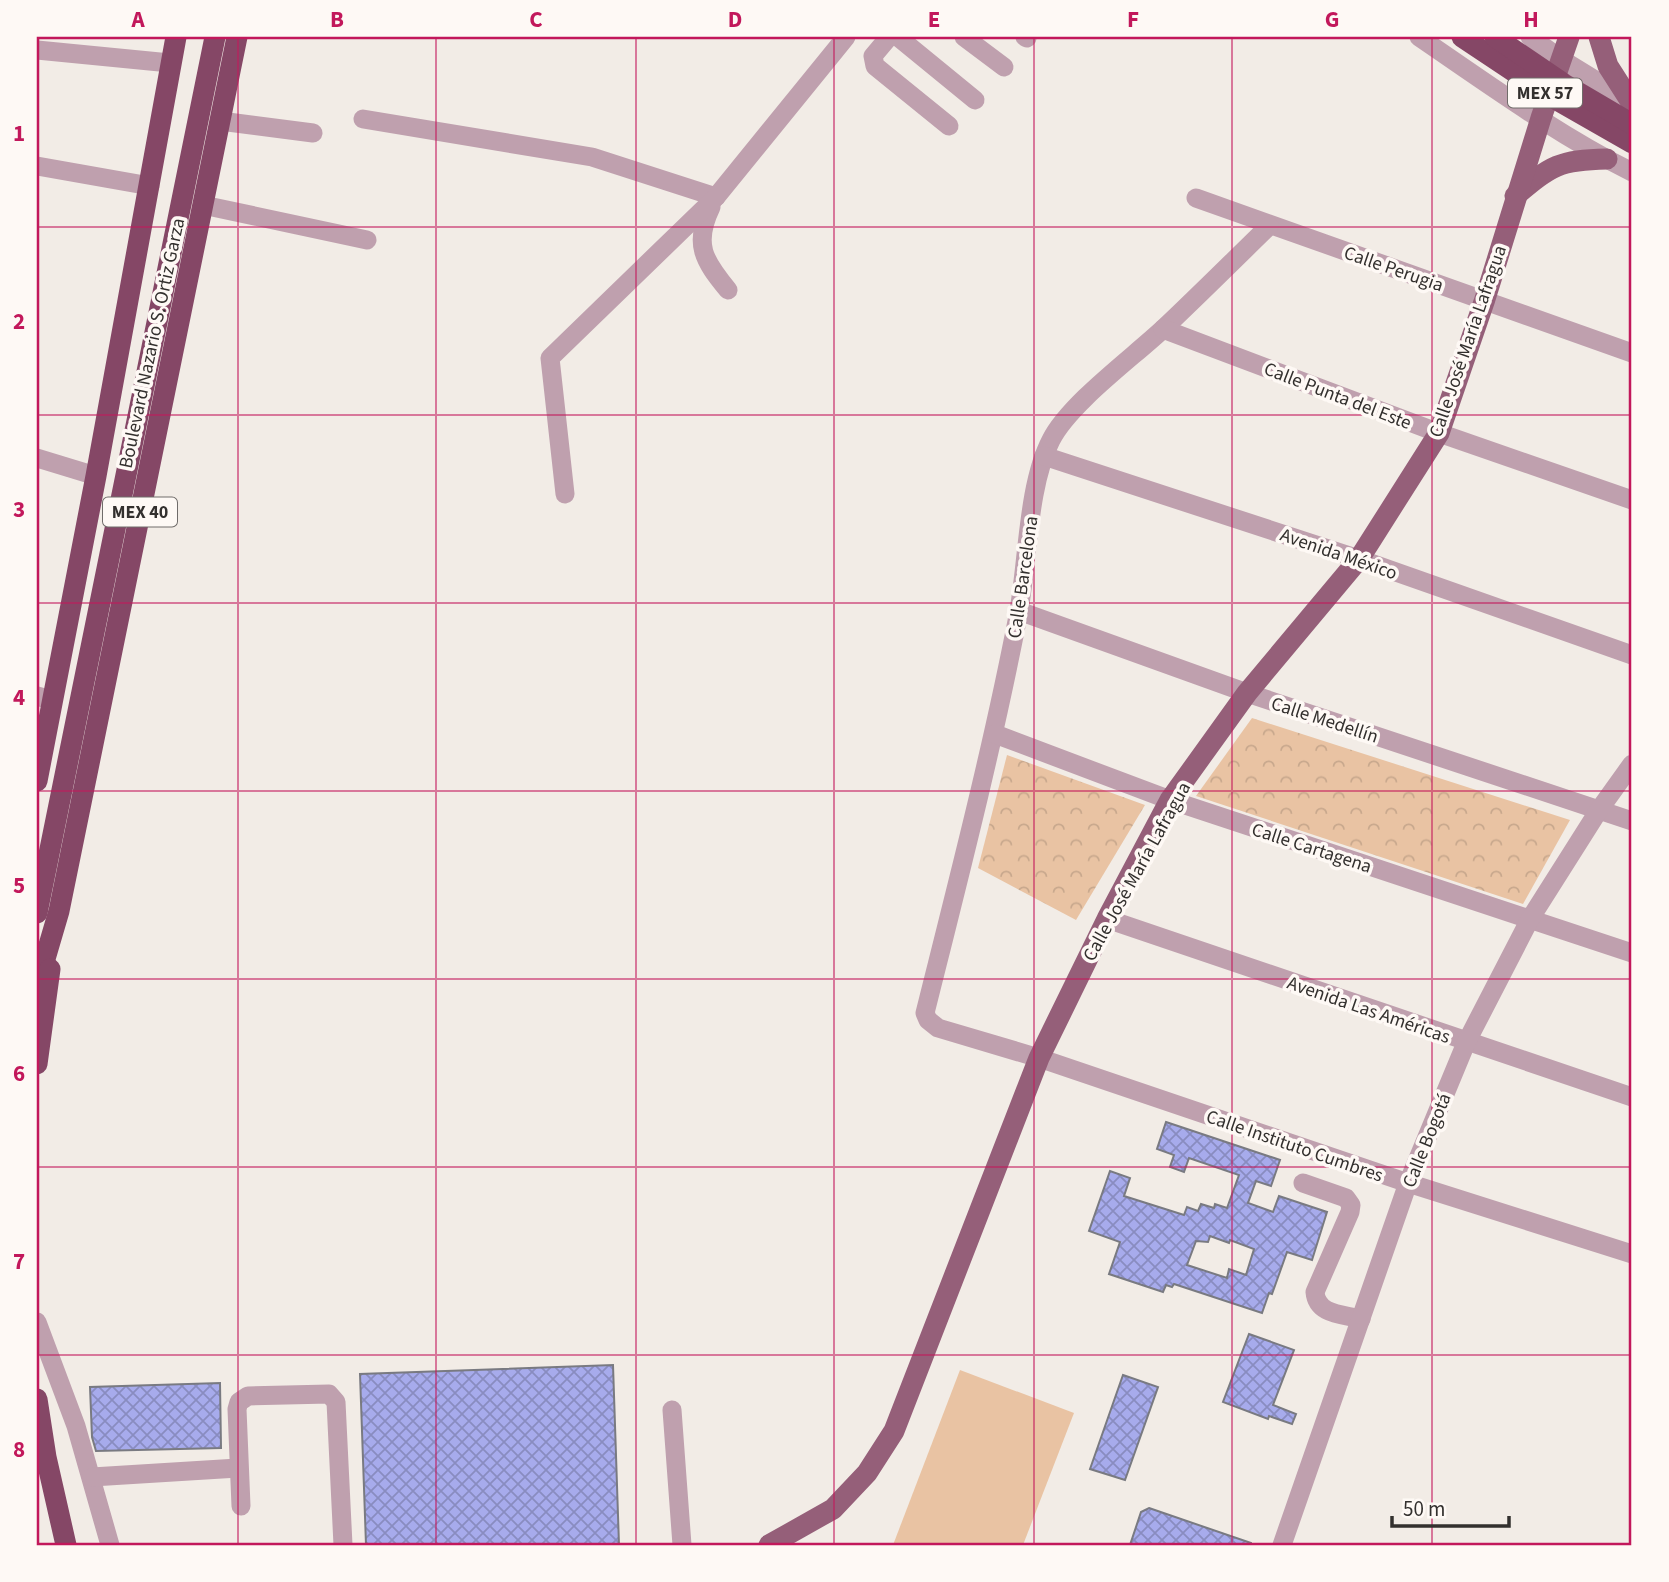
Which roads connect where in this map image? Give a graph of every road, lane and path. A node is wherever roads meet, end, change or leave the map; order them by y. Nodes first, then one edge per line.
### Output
1 (176, 37) edge
2 (215, 37) edge
3 (237, 37) edge
4 (846, 37) edge
5 (889, 37) edge
6 (898, 37) edge
7 (964, 37) edge
8 (1419, 37) edge
9 (1462, 37) edge
10 (1483, 37) edge
11 (1495, 37) edge
12 (1530, 37) edge
13 (1569, 37) edge
14 (1598, 37) edge
15 (37, 50) edge
16 (1441, 52) junction
17 (1560, 59) junction
18 (170, 63) junction
19 (1004, 67) dead end
20 (975, 100) dead end
21 (1632, 110) edge
22 (1541, 118) junction
23 (363, 119) dead end
24 (220, 121) junction
25 (949, 126) dead end
26 (313, 133) dead end
27 (1632, 143) edge
28 (1607, 159) junction
29 (37, 166) edge
30 (1632, 172) edge
31 (150, 186) junction
32 (1515, 196) junction
33 (716, 197) junction
34 (1196, 198) dead end
35 (203, 205) junction
36 (1269, 226) junction
37 (367, 240) dead end
38 (728, 290) dead end
39 (1485, 299) junction
40 (1163, 329) junction
41 (1632, 352) edge
42 (1439, 433) junction
43 (1044, 456) junction
44 (37, 458) edge
45 (96, 477) junction
46 (565, 494) dead end
47 (1632, 500) edge
48 (1359, 559) junction
49 (1019, 611) junction
50 (1632, 654) edge
51 (1247, 693) junction
52 (44, 698) edge
53 (995, 734) junction
54 (1632, 764) edge
55 (37, 774) edge
56 (1170, 800) junction
57 (1599, 810) junction
58 (1632, 821) edge
59 (59, 911) junction
60 (37, 913) edge
61 (1107, 919) junction
62 (1530, 919) junction
63 (1632, 953) edge
64 (37, 986) edge
65 (925, 1013) joint
66 (1466, 1043) junction
67 (1039, 1058) junction
68 (37, 1064) edge
69 (1632, 1097) edge
70 (1303, 1183) dead end
71 (1408, 1183) junction
72 (1632, 1254) edge
73 (1361, 1319) junction
74 (37, 1322) edge
75 (37, 1399) edge
76 (673, 1410) dead end
77 (239, 1468) junction
78 (92, 1477) junction
79 (241, 1506) dead end
80 (66, 1545) edge
81 (110, 1545) edge
82 (342, 1545) edge
83 (682, 1545) edge
84 (769, 1545) edge
85 (1282, 1545) edge

1 - 18 highway, Boulevard Nazario S. Ortiz Garza / MEX 40
2 - 60 highway
3 - 24 highway, Boulevard Nazario S. Ortiz Garza / MEX 40
4 - 33 street
5 - 25 street
6 - 20 street
7 - 19 street
8 - 16 street
9 - 27 highway, MEX 57, bridge
10 - 16 street
11 - 21 highway, MEX 57, bridge
12 - 17 street
13 - 17 main road, Calle José María Lafragua
14 - 21 main road
15 - 18 street
16 - 22 street
17 - 21 street
17 - 22 main road, Calle José María Lafragua
18 - 31 highway, Boulevard Nazario S. Ortiz Garza / MEX 40
22 - 28 street
22 - 32 main road, Calle José María Lafragua
23 - 33 street
24 - 26 street
24 - 35 highway, Boulevard Nazario S. Ortiz Garza / MEX 40
28 - 30 street
28 - 32 main road
29 - 31 street
31 - 45 highway, Boulevard Nazario S. Ortiz Garza / MEX 40
32 - 39 main road, Calle José María Lafragua
33 - 38 street
33 - 46 street
34 - 36 street, Calle Perugia
35 - 37 street
35 - 59 highway, Boulevard Nazario S. Ortiz Garza / MEX 40
36 - 39 street, Calle Perugia
36 - 40 street, Calle Barcelona
39 - 41 street, Calle Perugia
39 - 42 main road, Calle José María Lafragua
40 - 42 street, Calle Punta del Este
40 - 43 street, Calle Barcelona
42 - 47 street, Calle Punta del Este
42 - 48 main road, Calle José María Lafragua
43 - 48 street, Avenida México
43 - 49 street, Calle Barcelona
44 - 45 street
45 - 52 highway, Boulevard Nazario S. Ortiz Garza / MEX 40
48 - 50 street, Avenida México
48 - 51 main road, Calle José María Lafragua
49 - 51 street, Calle Medellín
49 - 53 street, Calle Barcelona
51 - 56 main road, Calle José María Lafragua
51 - 57 street, Calle Medellín
52 - 55 highway, Boulevard Nazario S. Ortiz Garza / MEX 40
53 - 56 street, Calle Cartagena
53 - 65 street, Calle Barcelona
54 - 57 street, Calle Bogotá
56 - 61 main road, Calle José María Lafragua
56 - 62 street, Calle Cartagena
57 - 58 street, Calle Medellín
57 - 62 street, Calle Bogotá
59 - 64 highway, Boulevard Nazario S. Ortiz Garza / MEX 40
59 - 68 highway
61 - 66 street, Avenida Las Américas
61 - 67 main road, Calle José María Lafragua
62 - 63 street, Calle Cartagena
62 - 66 street, Calle Bogotá
65 - 67 street, Calle Instituto Cumbres
66 - 69 street, Avenida Las Américas
66 - 71 street, Calle Bogotá
67 - 71 street, Calle Instituto Cumbres
67 - 84 main road, Calle José María Lafragua
70 - 73 street
71 - 72 street, Calle Instituto Cumbres
71 - 73 street, Calle Bogotá
73 - 85 street, Calle Bogotá
74 - 78 street
75 - 80 highway
76 - 83 street
77 - 78 street
77 - 79 street
77 - 82 street
78 - 81 street

